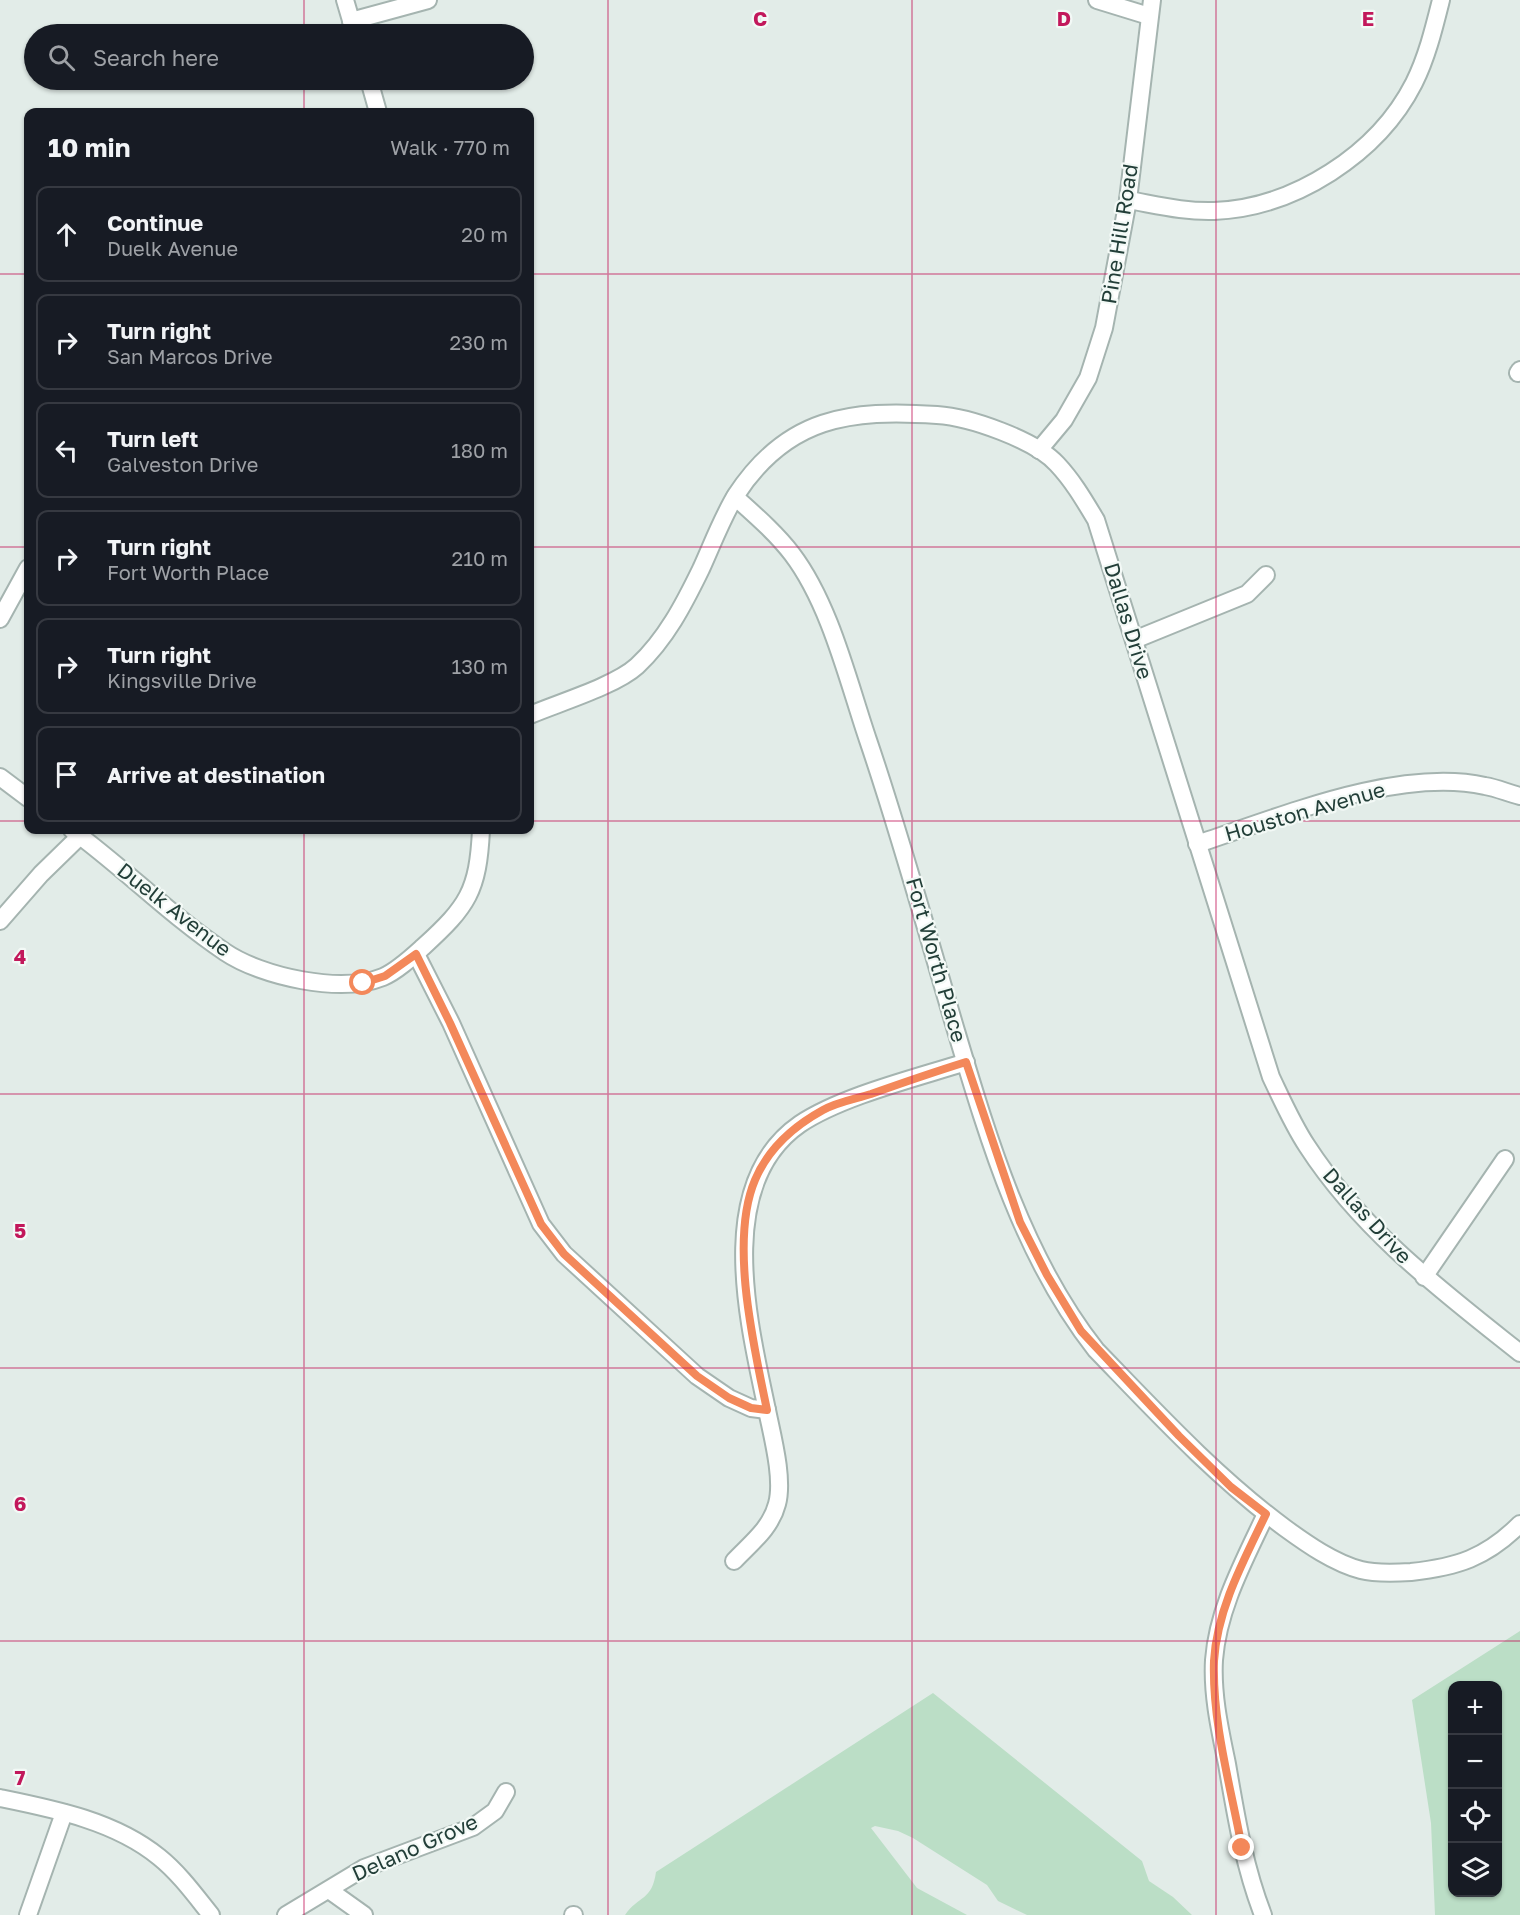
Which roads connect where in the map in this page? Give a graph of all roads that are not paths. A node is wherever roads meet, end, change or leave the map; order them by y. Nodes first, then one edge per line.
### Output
1 (345, 0) edge
2 (428, 0) edge
3 (1098, 0) edge
4 (1441, 0) edge
5 (1151, 8) edge
6 (352, 24) edge
7 (364, 24) edge
8 (372, 90) edge
9 (377, 108) edge
10 (1128, 200) junction
11 (1039, 450) junction
12 (735, 497) junction
13 (24, 575) edge
14 (1266, 575) dead end
15 (0, 619) edge
16 (1134, 640) junction
17 (534, 713) edge
18 (0, 777) edge
19 (24, 795) edge
20 (1520, 796) edge
21 (75, 834) edge
22 (77, 834) edge
23 (481, 834) edge
24 (1197, 844) junction
25 (0, 921) edge
26 (416, 954) junction
27 (966, 1062) junction
28 (1505, 1159) dead end
29 (1424, 1277) junction
30 (1520, 1353) edge
31 (767, 1410) junction
32 (1266, 1514) junction
33 (1520, 1524) edge
34 (734, 1561) dead end
35 (506, 1792) dead end
36 (0, 1798) edge
37 (64, 1813) junction
38 (329, 1890) junction
39 (28, 1915) edge
40 (211, 1915) edge
41 (286, 1915) edge
42 (364, 1915) edge
43 (1263, 1915) edge

1 - 6 street
2 - 7 street
3 - 5 street
4 - 10 street
5 - 10 street, Pine Hill Road
8 - 9 street
10 - 11 street, Pine Hill Road
11 - 12 street, Dallas Drive
11 - 16 street, Dallas Drive
12 - 17 street, Dallas Drive
12 - 27 street, Fort Worth Place
13 - 15 street
14 - 16 street
16 - 24 street, Dallas Drive
18 - 19 street
20 - 24 street, Houston Avenue
21 - 25 street
22 - 26 street, Duelk Avenue
23 - 26 street, Duelk Avenue
24 - 29 street, Dallas Drive
26 - 31 street
27 - 31 street
27 - 32 street, Fort Worth Place
28 - 29 street
29 - 30 street, Dallas Drive
31 - 34 street
32 - 33 street, Fort Worth Place
32 - 43 street
35 - 38 street, Delano Grove
36 - 37 street
37 - 39 street
37 - 40 street
38 - 41 street, Delano Grove
38 - 42 street

